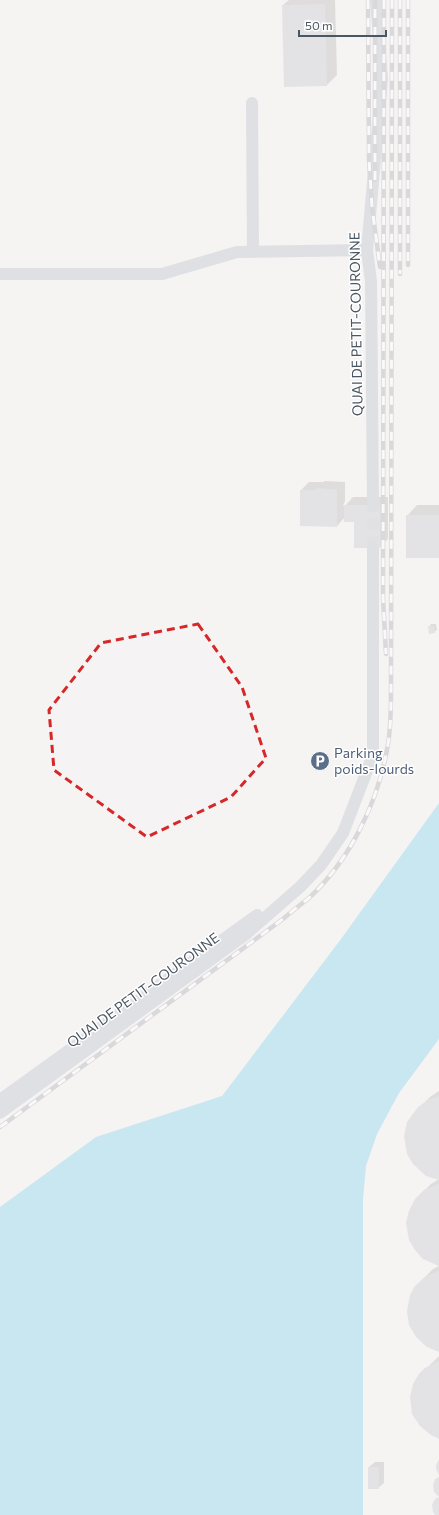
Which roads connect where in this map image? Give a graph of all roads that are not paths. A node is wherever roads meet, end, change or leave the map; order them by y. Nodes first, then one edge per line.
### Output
1 (376, 0) edge
2 (252, 102) dead end
3 (367, 250) junction
4 (253, 251) junction
5 (0, 274) edge
6 (373, 505) tunnel mouth
7 (373, 548) tunnel mouth
8 (300, 887) junction
9 (0, 1100) edge
10 (0, 1113) edge

1 - 3 street, QUAI DE PETIT-COURONNE
2 - 4 street
3 - 4 street
3 - 6 street, QUAI DE PETIT-COURONNE
4 - 5 street
7 - 8 street, QUAI DE PETIT-COURONNE
8 - 9 street, QUAI DE PETIT-COURONNE
8 - 10 street, QUAI DE PETIT-COURONNE

